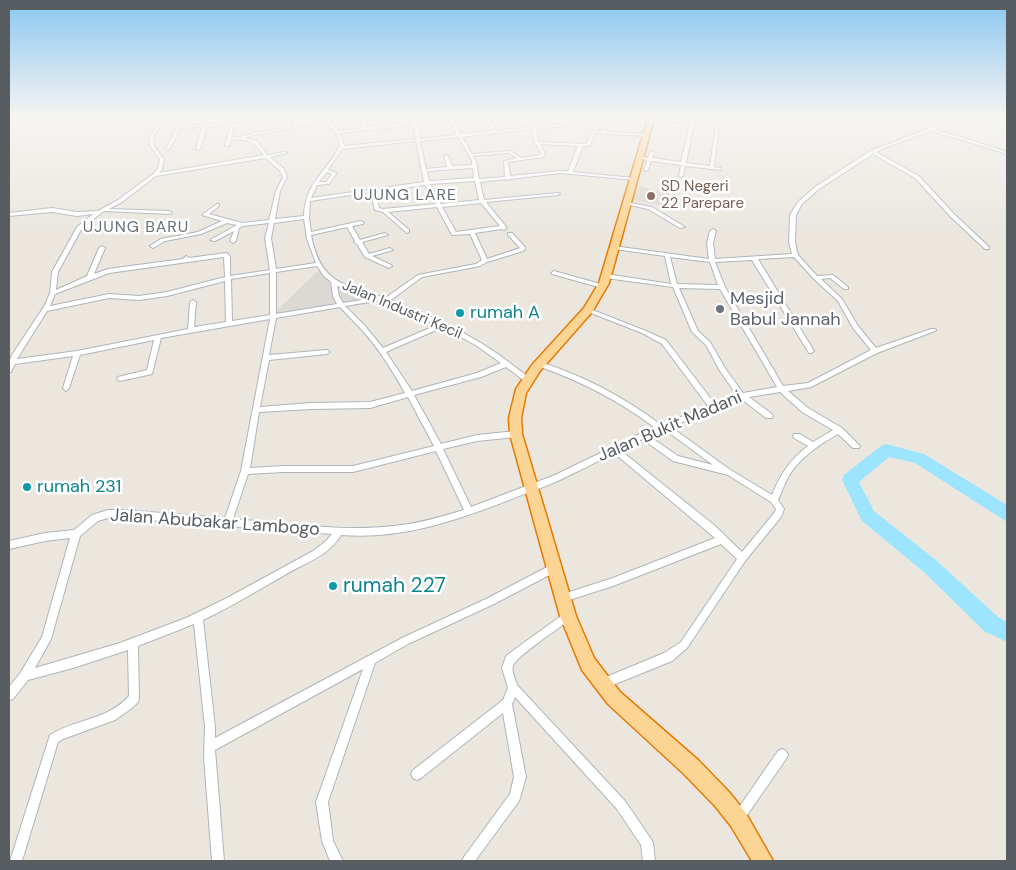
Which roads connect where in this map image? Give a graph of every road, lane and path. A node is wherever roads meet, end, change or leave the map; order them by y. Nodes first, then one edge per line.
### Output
1 (471, 155) edge
2 (159, 156) edge
3 (274, 156) edge
4 (335, 156) edge
5 (421, 156) edge
6 (446, 156) dead end
7 (515, 156) edge
8 (540, 156) edge
9 (577, 156) edge
10 (645, 156) edge
11 (650, 156) edge
12 (686, 156) edge
13 (714, 156) edge
14 (866, 156) edge
15 (879, 156) edge
16 (268, 157) junction
17 (521, 160) junction
18 (645, 163) junction
19 (684, 164) junction
20 (475, 166) junction
21 (450, 168) junction
22 (712, 168) junction
23 (719, 169) dead end
24 (325, 170) junction
25 (425, 170) junction
26 (570, 173) junction
27 (155, 176) junction
28 (681, 176) dead end
29 (508, 179) junction
30 (633, 179) junction
31 (477, 180) junction
32 (427, 183) junction
33 (314, 184) junction
34 (373, 191) junction
35 (558, 194) dead end
36 (308, 200) junction
37 (482, 201) junction
38 (626, 203) junction
39 (217, 205) dead end
40 (438, 205) junction
41 (102, 211) junction
42 (384, 211) junction
43 (169, 213) dead end
44 (9, 214) edge
45 (306, 217) junction
46 (226, 221) junction
47 (272, 221) junction
48 (361, 222) dead end
49 (349, 226) junction
50 (240, 227) junction
51 (682, 227) dead end
52 (713, 230) dead end
53 (407, 231) dead end
54 (472, 232) junction
55 (309, 234) junction
56 (510, 234) dead end
57 (386, 235) dead end
58 (213, 240) dead end
59 (233, 241) dead end
60 (357, 242) junction
61 (153, 246) dead end
62 (615, 247) junction
63 (102, 248) dead end
64 (988, 248) dead end
65 (390, 250) dead end
66 (667, 255) junction
67 (795, 255) junction
68 (367, 256) junction
69 (754, 258) junction
70 (485, 261) junction
71 (712, 261) junction
72 (319, 264) junction
73 (389, 266) dead end
74 (273, 270) junction
75 (554, 273) dead end
76 (90, 277) junction
77 (228, 278) junction
78 (816, 278) junction
79 (334, 281) junction
80 (604, 281) junction
81 (675, 286) junction
82 (722, 287) junction
83 (846, 288) dead end
84 (53, 293) junction
85 (383, 299) junction
86 (193, 302) dead end
87 (340, 307) junction
88 (46, 309) junction
89 (588, 310) junction
90 (273, 317) junction
91 (229, 324) junction
92 (442, 325) junction
93 (191, 330) junction
94 (932, 330) dead end
95 (158, 337) junction
96 (382, 351) junction
97 (811, 351) dead end
98 (874, 351) junction
99 (327, 352) dead end
100 (77, 353) junction
101 (265, 358) junction
102 (12, 362) junction
103 (506, 364) junction
104 (540, 364) junction
105 (9, 370) edge
106 (120, 379) dead end
107 (528, 380) junction
108 (66, 388) dead end
109 (781, 389) junction
110 (410, 394) junction
111 (741, 395) junction
112 (712, 406) junction
113 (256, 410) junction
114 (769, 416) dead end
115 (662, 427) junction
116 (839, 430) junction
117 (516, 434) junction
118 (643, 435) junction
119 (797, 436) dead end
120 (439, 446) junction
121 (814, 446) junction
122 (856, 446) dead end
123 (614, 449) junction
124 (245, 471) junction
125 (730, 472) junction
126 (530, 486) junction
127 (774, 500) junction
128 (469, 512) junction
129 (228, 522) junction
130 (339, 530) junction
131 (76, 534) junction
132 (723, 539) junction
133 (9, 545) edge
134 (742, 558) junction
135 (554, 568) junction
136 (563, 598) junction
137 (568, 616) junction
138 (198, 617) junction
139 (133, 644) junction
140 (371, 660) junction
141 (25, 676) junction
142 (602, 684) junction
143 (513, 688) junction
144 (9, 694) edge
145 (506, 704) junction
146 (210, 747) junction
147 (782, 755) dead end
148 (417, 774) dead end
149 (738, 819) junction
150 (16, 861) edge
151 (218, 861) edge
152 (337, 861) edge
153 (468, 861) edge
154 (649, 861) edge
155 (763, 861) edge

1 - 20 street
2 - 27 street
3 - 16 street
4 - 24 street, Jalan Industri Kecil
5 - 25 street
6 - 21 street
7 - 17 street
8 - 17 street
9 - 26 street
10 - 18 highway
11 - 18 street
12 - 19 street
13 - 22 street
14 - 67 street
15 - 64 street
16 - 27 street
16 - 47 street
17 - 29 street
18 - 19 street
18 - 30 highway
19 - 22 street
19 - 28 street
20 - 21 street
20 - 31 street
21 - 25 street
22 - 23 street
24 - 33 street, Jalan Industri Kecil
24 - 33 street
25 - 32 street
26 - 29 street
26 - 30 street
27 - 41 street
29 - 31 street
30 - 38 highway
31 - 32 street
31 - 37 street
32 - 34 street
32 - 40 street
33 - 36 street, Jalan Industri Kecil
34 - 36 street
34 - 42 street
35 - 37 street
36 - 45 street, Jalan Industri Kecil
37 - 40 street
37 - 54 street
38 - 51 street
38 - 62 highway
39 - 46 street
40 - 42 street
40 - 54 street
41 - 43 street
41 - 44 street
41 - 84 street
42 - 53 street
45 - 47 street
45 - 55 street, Jalan Industri Kecil
46 - 50 street
46 - 61 street
47 - 50 street
47 - 74 street
48 - 49 street
49 - 55 street
49 - 60 street
50 - 58 street
50 - 59 street
52 - 71 street
54 - 70 street
55 - 72 street, Jalan Industri Kecil
56 - 70 street
57 - 60 street
60 - 68 street
62 - 66 street
62 - 80 highway
63 - 76 street
65 - 68 street
66 - 71 street
66 - 81 street
67 - 69 street
67 - 78 street
68 - 73 street
69 - 71 street
69 - 97 street
70 - 85 street
71 - 82 street
72 - 74 street
72 - 79 street, Jalan Industri Kecil
74 - 77 street
74 - 90 street
75 - 80 street
76 - 77 street
76 - 84 street
77 - 88 street
77 - 91 street
78 - 83 street
78 - 98 street
79 - 85 street, Jalan Industri Kecil
79 - 87 street
80 - 81 street
80 - 89 highway
81 - 82 street
81 - 111 street
82 - 109 street
84 - 88 street
85 - 87 street
85 - 92 street, Jalan Industri Kecil
86 - 93 street
87 - 90 street
87 - 96 street
88 - 102 street
89 - 104 highway
89 - 112 street
90 - 91 street
90 - 101 street
91 - 93 street
92 - 96 street
92 - 103 street, Jalan Industri Kecil
93 - 95 street
94 - 98 street, Jalan Bukit Madani
95 - 100 street
95 - 106 street
96 - 110 street
98 - 109 street, Jalan Bukit Madani
99 - 101 street
100 - 102 street
100 - 108 street
101 - 113 street
102 - 105 street
103 - 107 street, Jalan Industri Kecil
103 - 110 street
104 - 107 highway
104 - 115 street
107 - 117 highway
109 - 111 street, Jalan Bukit Madani
109 - 116 street
110 - 113 street
110 - 120 street
111 - 112 street, Jalan Bukit Madani
111 - 114 street
112 - 115 street, Jalan Bukit Madani
113 - 124 street
115 - 118 street, Jalan Bukit Madani
115 - 125 street
116 - 121 street
116 - 122 street
117 - 120 street
117 - 126 highway
118 - 123 street, Jalan Bukit Madani
118 - 125 street
119 - 121 street
120 - 124 street
120 - 128 street
121 - 127 street
123 - 126 street, Jalan Bukit Madani
123 - 132 street
124 - 129 street
125 - 127 street
126 - 128 street, Jalan Abubakar Lambogo
126 - 135 highway
127 - 134 street
128 - 130 street, Jalan Abubakar Lambogo
129 - 130 street, Jalan Abubakar Lambogo
129 - 131 street, Jalan Abubakar Lambogo
130 - 138 street
131 - 133 street
131 - 141 street
132 - 134 street
132 - 136 street
134 - 142 street
135 - 136 highway
135 - 140 street
136 - 137 highway
137 - 142 highway
137 - 143 street
138 - 139 street
138 - 146 street
139 - 141 street
139 - 150 street
140 - 146 street
140 - 152 street
141 - 144 street
142 - 149 highway
143 - 145 street
143 - 154 street
145 - 148 street
145 - 153 street
146 - 151 street
147 - 149 street
149 - 155 highway

